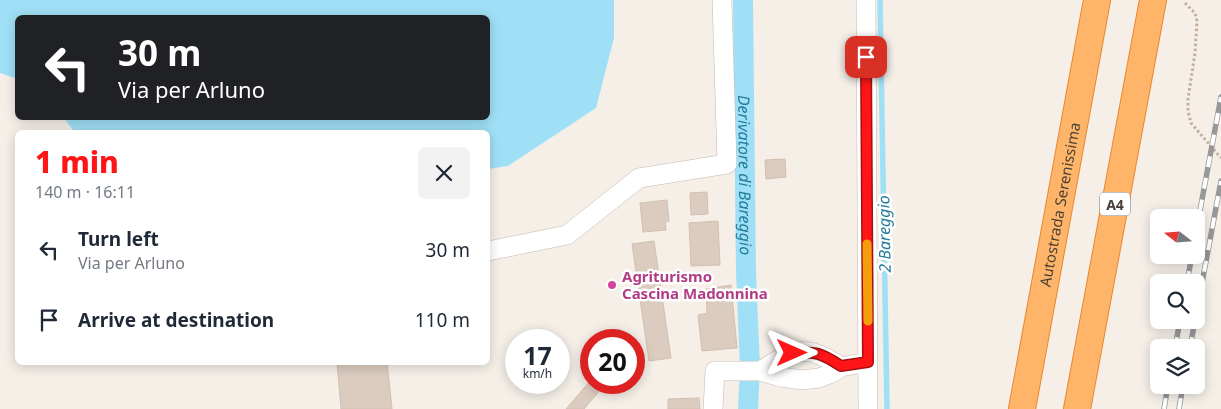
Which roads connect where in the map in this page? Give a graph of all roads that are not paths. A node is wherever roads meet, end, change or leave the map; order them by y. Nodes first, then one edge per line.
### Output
1 (722, 0) edge
2 (866, 0) edge
3 (1097, 0) edge
4 (1153, 0) edge
5 (490, 251) edge
6 (868, 362) junction
7 (841, 366) junction
8 (760, 371) junction
9 (713, 409) edge
10 (868, 409) edge
11 (1022, 409) edge
12 (1078, 409) edge

1 - 5 street
2 - 6 street
3 - 11 highway, Autostrada Serenissima
4 - 12 highway, A4
6 - 7 street
6 - 10 street
7 - 8 street
7 - 8 street
8 - 9 street

